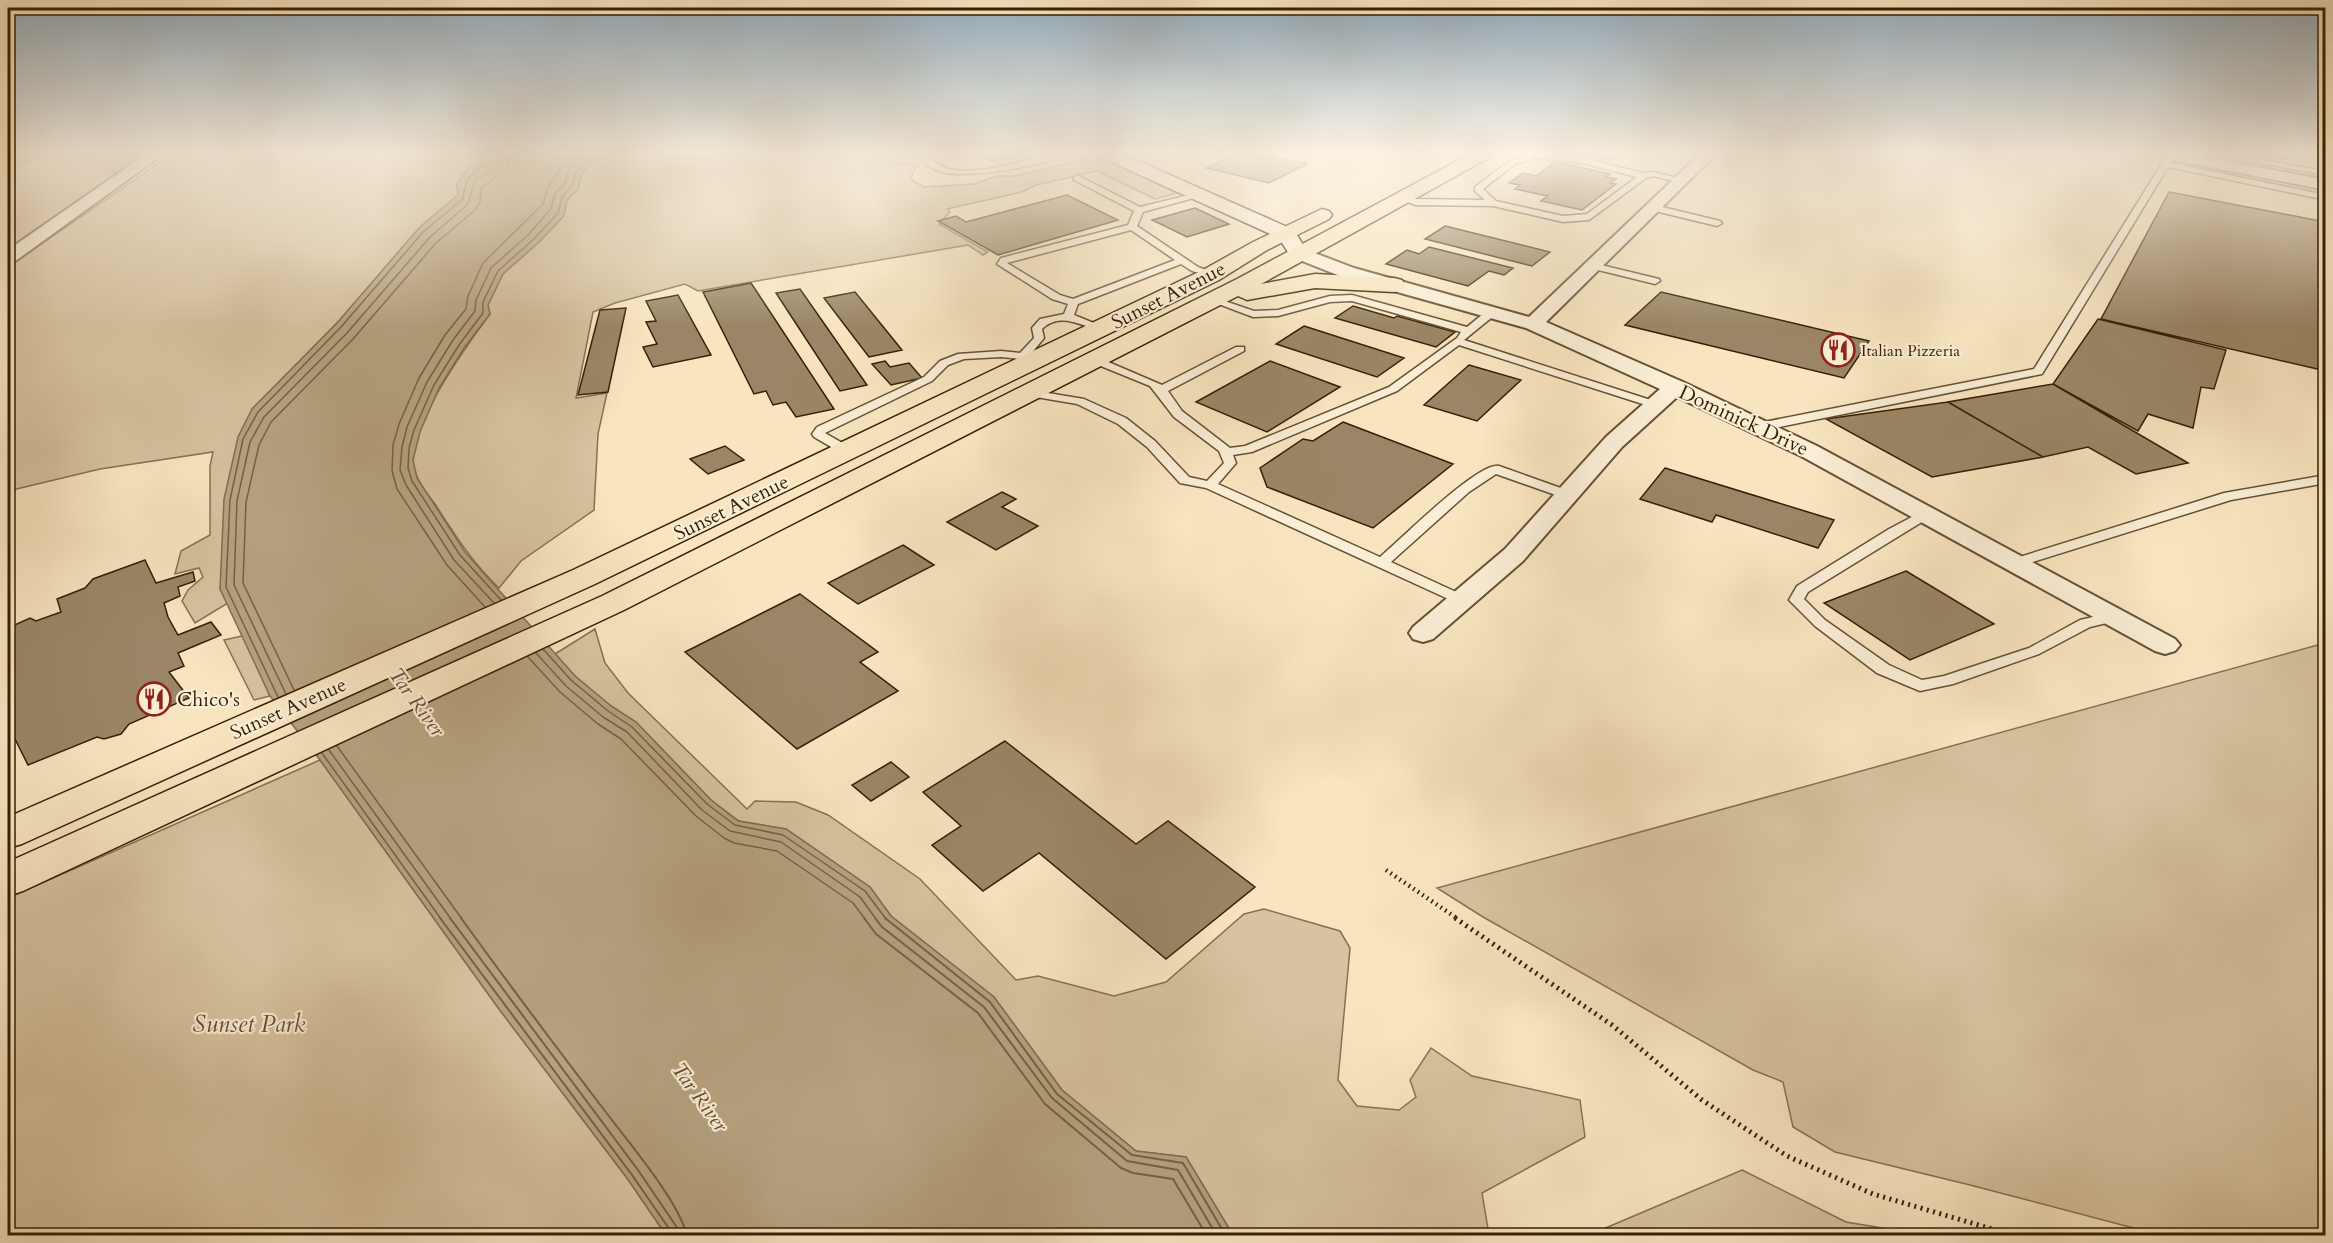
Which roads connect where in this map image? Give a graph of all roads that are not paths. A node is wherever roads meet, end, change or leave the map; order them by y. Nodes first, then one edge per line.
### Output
1 (76, 210) edge
2 (1139, 210) edge
3 (1228, 210) edge
4 (1334, 210) edge
5 (1355, 210) edge
6 (1523, 210) edge
7 (1598, 210) edge
8 (1652, 210) edge
9 (1662, 210) edge
10 (2134, 210) edge
11 (1717, 223) dead end
12 (1132, 227) junction
13 (1292, 244) junction
14 (8, 258) edge
15 (1184, 260) junction
16 (1593, 266) junction
17 (1655, 281) dead end
18 (1394, 285) junction
19 (1212, 288) junction
20 (1074, 302) junction
21 (1492, 312) junction
22 (1068, 316) junction
23 (1533, 324) junction
24 (1101, 328) junction
25 (1469, 331) junction
26 (1457, 341) junction
27 (1240, 348) dead end
28 (1031, 357) junction
29 (1095, 360) junction
30 (1675, 387) junction
31 (1161, 390) junction
32 (1030, 393) junction
33 (1656, 405) junction
34 (1759, 427) junction
35 (847, 451) junction
36 (1226, 452) junction
37 (2325, 479) edge
38 (1210, 485) junction
39 (1567, 495) junction
40 (1925, 514) junction
41 (2015, 563) junction
42 (1381, 564) junction
43 (1462, 600) junction
44 (2114, 617) junction
45 (1423, 633) dead end
46 (2165, 645) dead end
47 (8, 833) edge
48 (8, 880) edge

1 - 14 street
2 - 12 lane
3 - 13 main road
4 - 13 main road, Sunset Avenue
5 - 13 main road, Sunset Avenue
6 - 7 lane
8 - 16 street
9 - 11 lane
10 - 34 lane
12 - 15 lane
12 - 20 lane
13 - 18 street, Dominick Drive
13 - 19 main road, Sunset Avenue
15 - 19 lane
15 - 20 lane
16 - 17 lane
16 - 23 street
18 - 19 main road
18 - 21 street, Dominick Drive
19 - 24 main road, Sunset Avenue
19 - 25 lane
19 - 29 main road, Sunset Avenue
20 - 22 lane
21 - 23 street, Dominick Drive
21 - 25 lane
22 - 24 lane
22 - 28 lane
23 - 30 street, Dominick Drive
24 - 28 main road, Sunset Avenue
25 - 26 lane
26 - 33 lane
26 - 36 lane
27 - 31 lane
28 - 35 main road, Sunset Avenue
28 - 35 lane
29 - 31 lane
29 - 32 main road, Sunset Avenue
30 - 33 street
30 - 34 street, Dominick Drive
31 - 36 lane
32 - 38 lane
32 - 48 main road, Sunset Avenue
33 - 39 street
34 - 40 street, Dominick Drive
35 - 47 main road, Sunset Avenue
36 - 38 lane
37 - 41 lane
38 - 42 lane
39 - 42 lane
39 - 43 street
40 - 41 street, Dominick Drive
40 - 44 lane
41 - 44 street, Dominick Drive
42 - 43 lane
43 - 45 street
44 - 46 street, Dominick Drive

